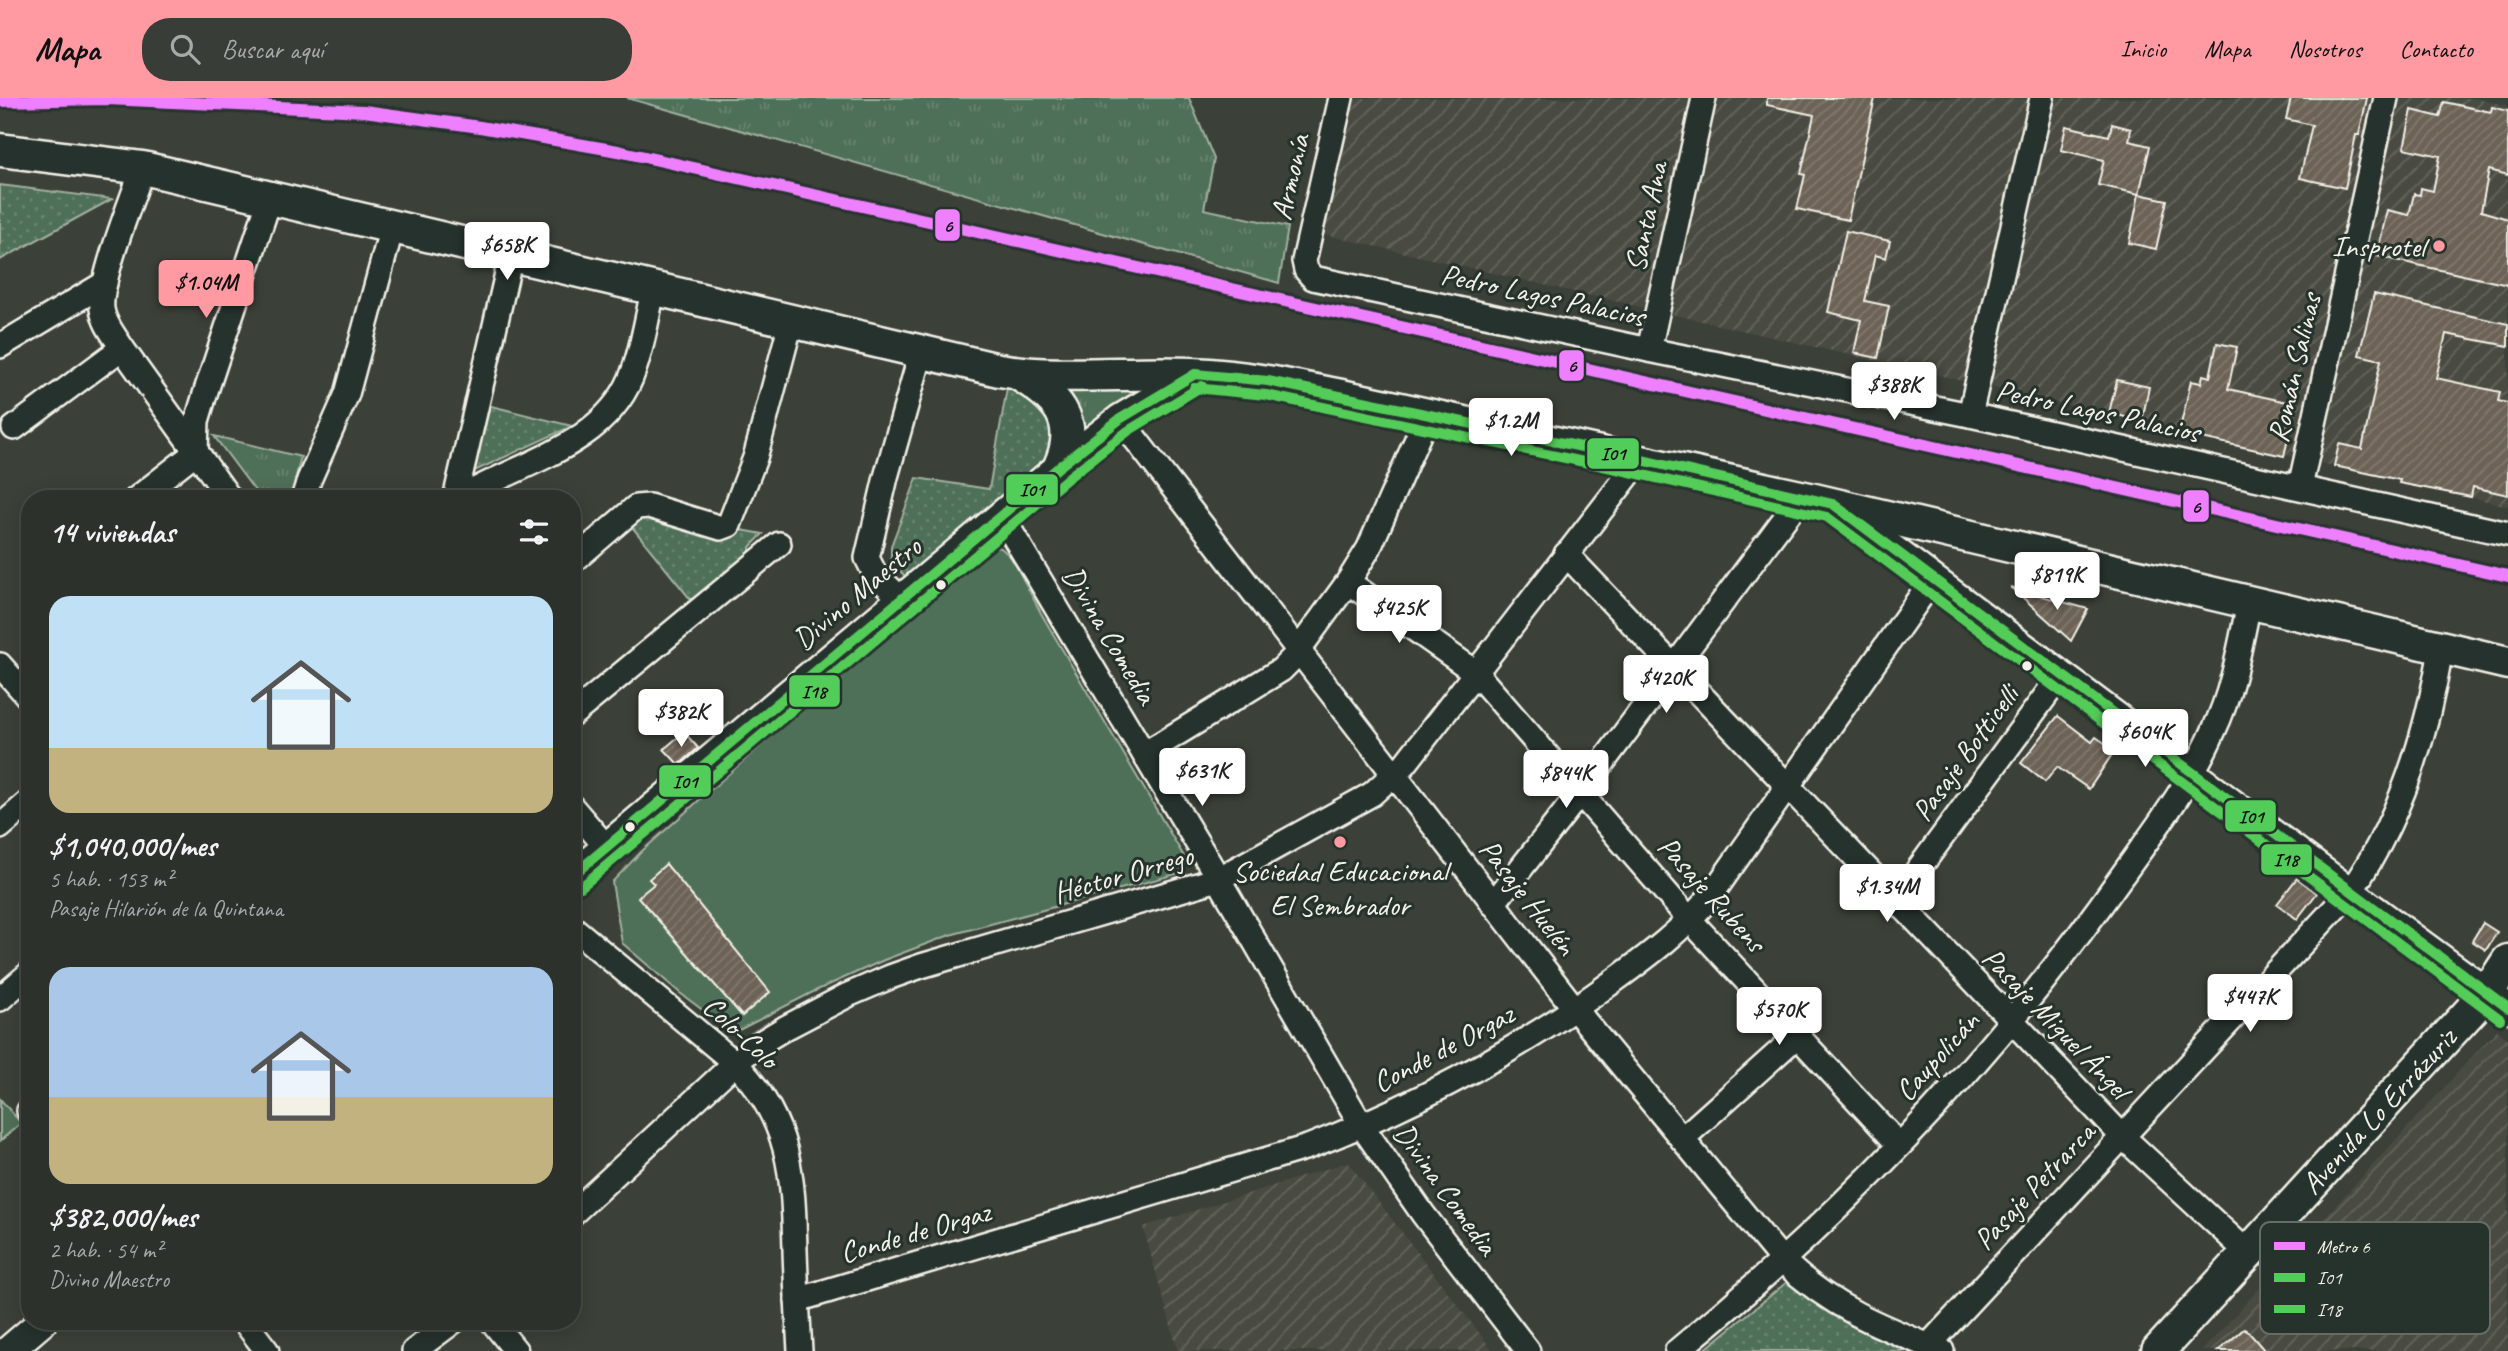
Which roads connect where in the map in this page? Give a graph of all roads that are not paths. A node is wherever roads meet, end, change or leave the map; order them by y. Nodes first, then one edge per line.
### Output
1 (1341, 98) edge
2 (1704, 98) edge
3 (2042, 98) edge
4 (2386, 98) edge
5 (0, 150) edge
6 (142, 168) junction
7 (270, 198) junction
8 (392, 227) junction
9 (511, 256) junction
10 (1306, 270) joint
11 (104, 283) junction
12 (653, 290) junction
13 (791, 322) junction
14 (0, 346) edge
15 (122, 348) junction
16 (1649, 350) junction
17 (921, 353) junction
18 (1017, 373) junction
19 (1195, 374) junction
20 (1428, 414) junction
21 (1970, 415) junction
22 (1120, 419) junction
23 (14, 428) dead end
24 (196, 452) junction
25 (1640, 460) junction
26 (1060, 466) junction
27 (2300, 487) junction
28 (147, 490) edge
29 (223, 490) edge
30 (306, 490) edge
31 (459, 490) edge
32 (475, 490) edge
33 (1801, 497) junction
34 (1833, 504) junction
35 (1001, 515) junction
36 (2508, 534) edge
37 (779, 544) dead end
38 (581, 554) edge
39 (1566, 554) junction
40 (1933, 579) junction
41 (1348, 582) junction
42 (901, 599) junction
43 (2249, 603) junction
44 (2441, 649) junction
45 (1298, 650) junction
46 (2508, 663) edge
47 (0, 665) edge
48 (1675, 667) junction
49 (1475, 672) junction
50 (2061, 675) junction
51 (21, 689) edge
52 (581, 708) edge
53 (1144, 754) junction
54 (2191, 773) junction
55 (1395, 775) junction
56 (1787, 785) junction
57 (1580, 793) junction
58 (21, 809) edge
59 (581, 818) edge
60 (0, 827) edge
61 (607, 848) junction
62 (581, 869) edge
63 (1218, 879) junction
64 (2350, 892) junction
65 (1895, 901) junction
66 (1493, 904) junction
67 (1690, 920) junction
68 (581, 935) edge
69 (2508, 961) edge
70 (21, 982) edge
71 (0, 999) edge
72 (2497, 1000) edge
73 (1575, 1009) junction
74 (2010, 1021) junction
75 (1797, 1035) junction
76 (734, 1063) junction
77 (1362, 1126) junction
78 (2123, 1138) junction
79 (1682, 1139) junction
80 (1899, 1145) junction
81 (581, 1206) edge
82 (2279, 1222) edge
83 (2260, 1241) edge
84 (2248, 1253) junction
85 (1782, 1260) junction
86 (797, 1300) junction
87 (32, 1330) edge
88 (251, 1330) edge
89 (442, 1330) edge
90 (499, 1330) edge
91 (1935, 1348) edge
92 (8, 1351) edge
93 (267, 1351) edge
94 (414, 1351) edge
95 (516, 1351) edge
96 (800, 1351) edge
97 (1528, 1351) edge
98 (1677, 1351) edge
99 (2158, 1351) edge

1 - 10 street, Armonía
2 - 16 street, Santa Ana
3 - 21 street
4 - 27 street, Román Salinas
5 - 6 main road
6 - 7 main road
6 - 11 street
7 - 8 main road
7 - 24 street
8 - 9 main road
8 - 30 street
9 - 12 main road
9 - 31 street
10 - 16 street, Pedro Lagos Palacios
11 - 14 street
11 - 15 street
12 - 13 main road
12 - 32 street
13 - 17 main road
13 - 38 street
15 - 23 street
15 - 24 street
16 - 21 street, Pedro Lagos Palacios
17 - 18 main road
17 - 42 street
18 - 19 main road
18 - 26 main road
19 - 20 main road
19 - 22 street, Divino Maestro
20 - 25 main road
20 - 41 street
21 - 27 street, Pedro Lagos Palacios
22 - 26 street, Divino Maestro
22 - 45 street, Pasaje Huelén
24 - 28 street
24 - 29 street
25 - 33 main road
25 - 39 street, Héctor Orrego
26 - 35 street, Divino Maestro
27 - 36 street, Pedro Lagos Palacios
33 - 34 main road
33 - 48 street
34 - 40 street
34 - 43 main road
35 - 42 street, Divino Maestro
35 - 53 street, Divina Comedia
37 - 52 street
39 - 48 street, Pasaje Miguel Ángel
39 - 49 street, Héctor Orrego
40 - 50 street
40 - 56 street, Conde de Orgaz
41 - 45 street
41 - 49 street, Pasaje Rubens
42 - 61 street, Divino Maestro
43 - 44 main road
43 - 54 street, Caupolicán
44 - 46 main road
44 - 64 street, Pasaje Petrarca
45 - 53 street
45 - 55 street, Pasaje Huelén
47 - 51 street
48 - 56 street, Pasaje Miguel Ángel
48 - 57 street
49 - 55 street, Héctor Orrego
49 - 57 street, Pasaje Rubens
50 - 54 street
50 - 65 street, Pasaje Botticelli
53 - 63 street, Divina Comedia
54 - 64 street
54 - 74 street, Caupolicán
55 - 63 street, Héctor Orrego
55 - 66 street, Pasaje Huelén
56 - 65 street, Pasaje Miguel Ángel
56 - 67 street, Conde de Orgaz
57 - 66 street
57 - 67 street, Pasaje Rubens
58 - 60 street
59 - 61 street
61 - 62 street, Divino Maestro
63 - 76 street, Héctor Orrego
63 - 77 street, Divina Comedia
64 - 72 street
64 - 78 street, Pasaje Petrarca
65 - 74 street, Pasaje Miguel Ángel
66 - 73 street, Pasaje Huelén
67 - 73 street, Conde de Orgaz
67 - 75 street, Pasaje Rubens
68 - 76 street, Colo-Colo
69 - 72 main road, Avenida Lo Errázuriz
70 - 71 street
72 - 82 main road, Avenida Lo Errázuriz
73 - 77 street, Conde de Orgaz
73 - 79 street, Pasaje Huelén
74 - 78 street, Pasaje Miguel Ángel
74 - 80 street, Caupolicán
75 - 79 street
75 - 80 street, Pasaje Rubens
76 - 81 street, Héctor Orrego
76 - 86 street, Colo-Colo
77 - 86 street, Conde de Orgaz
77 - 97 street, Divina Comedia
78 - 84 street, Pasaje Miguel Ángel
78 - 91 street, Pasaje Petrarca
79 - 85 street, Pasaje Huelén
80 - 85 street, Caupolicán
83 - 84 main road, Avenida Lo Errázuriz
84 - 99 main road, Avenida Lo Errázuriz
85 - 91 street, Pasaje Huelén
85 - 98 street, Caupolicán
86 - 96 street, Colo-Colo
87 - 92 street
88 - 93 street
89 - 94 street
90 - 95 street

